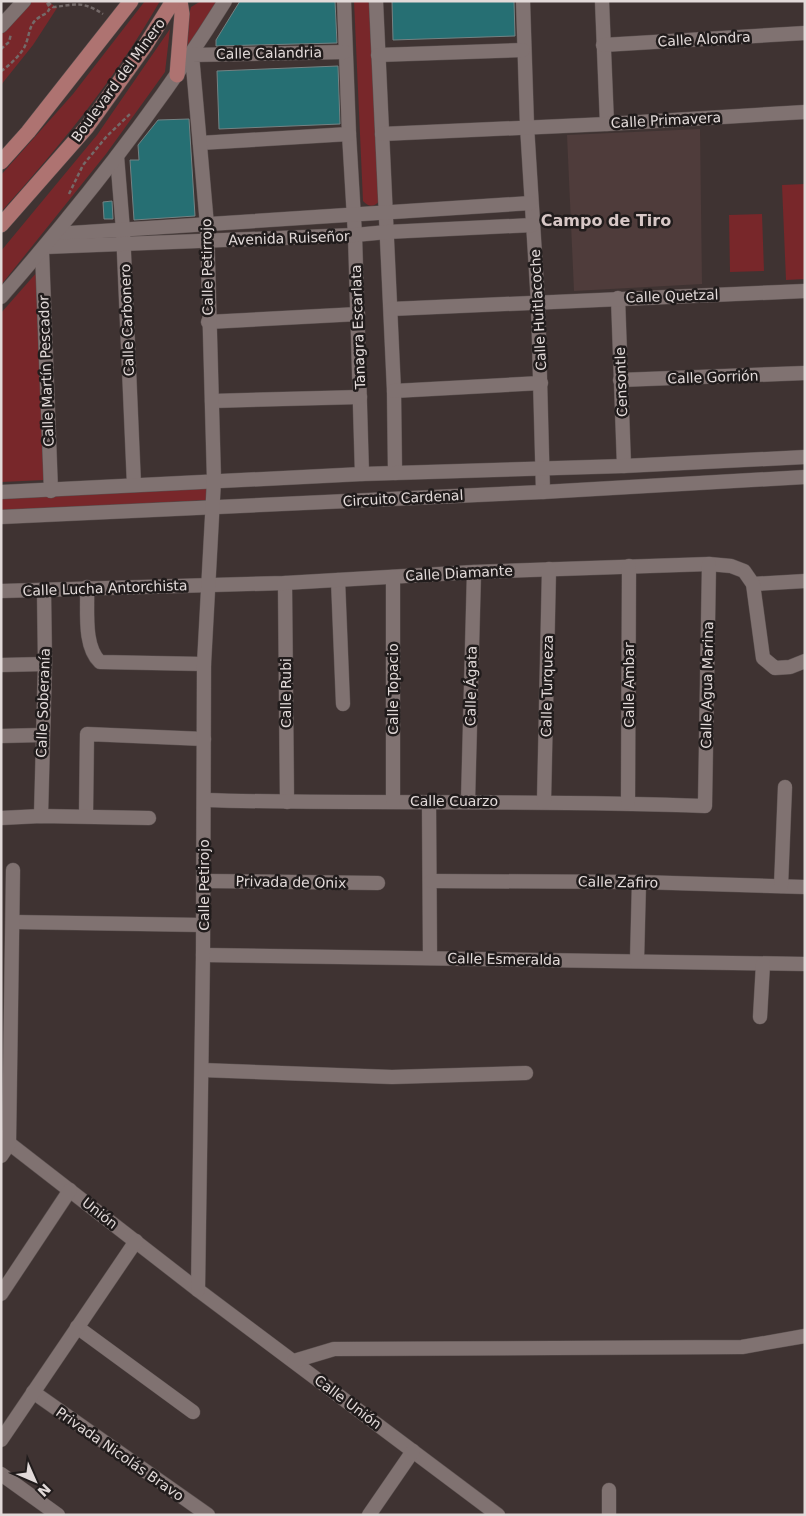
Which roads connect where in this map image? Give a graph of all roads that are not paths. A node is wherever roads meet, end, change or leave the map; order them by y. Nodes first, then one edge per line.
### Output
1 (24, 1) edge
2 (131, 1) edge
3 (174, 1) edge
4 (180, 1) edge
5 (225, 1) edge
6 (344, 1) edge
7 (376, 1) edge
8 (522, 1) edge
9 (602, 1) edge
10 (1, 26) edge
11 (805, 33) edge
12 (604, 45) junction
13 (524, 50) junction
14 (345, 52) junction
15 (192, 55) junction
16 (378, 55) junction
17 (177, 75) junction
18 (805, 112) edge
19 (607, 124) junction
20 (527, 126) junction
21 (349, 134) junction
22 (382, 134) junction
23 (200, 143) junction
24 (117, 156) junction
25 (1, 162) edge
26 (531, 204) junction
27 (385, 213) junction
28 (354, 215) junction
29 (1, 225) edge
30 (207, 225) junction
31 (533, 225) junction
32 (387, 232) junction
33 (55, 234) junction
34 (355, 235) junction
35 (123, 237) junction
36 (207, 241) junction
37 (43, 249) junction
38 (805, 291) edge
39 (1, 297) edge
40 (618, 298) junction
41 (538, 303) junction
42 (391, 309) junction
43 (358, 314) junction
44 (208, 322) junction
45 (805, 373) edge
46 (620, 380) junction
47 (542, 383) junction
48 (394, 391) junction
49 (360, 397) junction
50 (212, 401) junction
51 (805, 457) edge
52 (624, 466) junction
53 (543, 469) junction
54 (395, 473) junction
55 (362, 474) junction
56 (805, 477) edge
57 (214, 480) junction
58 (134, 484) junction
59 (51, 491) junction
60 (1, 492) edge
61 (543, 492) junction
62 (214, 507) junction
63 (1, 517) edge
64 (709, 564) junction
65 (629, 566) junction
66 (549, 569) junction
67 (474, 572) junction
68 (393, 577) junction
69 (338, 580) junction
70 (805, 581) edge
71 (285, 583) junction
72 (753, 584) junction
73 (208, 585) junction
74 (88, 588) junction
75 (44, 590) junction
76 (1, 591) edge
77 (805, 661) edge
78 (45, 664) junction
79 (204, 664) junction
80 (1, 665) edge
81 (343, 704) dead end
82 (42, 735) junction
83 (1, 736) edge
84 (204, 738) junction
85 (785, 787) dead end
86 (204, 800) junction
87 (393, 801) junction
88 (468, 801) junction
89 (287, 802) junction
90 (429, 802) junction
91 (544, 802) junction
92 (628, 803) junction
93 (705, 806) joint
94 (40, 816) junction
95 (86, 816) junction
96 (1, 818) edge
97 (150, 818) dead end
98 (13, 870) dead end
99 (204, 881) junction
100 (431, 881) junction
101 (639, 882) junction
102 (378, 883) dead end
103 (781, 886) junction
104 (805, 887) edge
105 (13, 922) junction
106 (204, 925) junction
107 (203, 955) junction
108 (430, 958) junction
109 (637, 961) junction
110 (763, 964) junction
111 (805, 964) edge
112 (760, 1017) dead end
113 (202, 1070) junction
114 (526, 1073) dead end
115 (5, 1141) edge
116 (1, 1156) edge
117 (70, 1190) junction
118 (136, 1241) junction
119 (198, 1290) junction
120 (1, 1294) edge
121 (77, 1327) junction
122 (805, 1336) edge
123 (294, 1361) junction
124 (33, 1392) junction
125 (193, 1412) dead end
126 (1, 1440) edge
127 (413, 1451) junction
128 (1, 1474) edge
129 (609, 1490) dead end
130 (58, 1515) edge
131 (208, 1515) edge
132 (369, 1515) edge
133 (498, 1515) edge
134 (609, 1515) edge

1 - 10 street
2 - 25 main road
3 - 29 main road, Boulevard del Minero
4 - 17 main road
5 - 15 street
6 - 14 street, Tanagra Escarlata
7 - 16 street
8 - 13 street, Calle Huitlacoche
9 - 12 street
11 - 12 street, Calle Alondra
12 - 19 street
13 - 16 street
13 - 20 street, Calle Huitlacoche
14 - 15 street, Calle Calandria
14 - 21 street, Tanagra Escarlata
15 - 17 street
15 - 23 street, Calle Petirrojo
16 - 22 street
17 - 24 street
18 - 19 street, Calle Primavera
19 - 20 street, Calle Primavera
20 - 22 street, Calle Primavera
20 - 26 street, Calle Huitlacoche
21 - 23 street
21 - 28 street, Tanagra Escarlata
22 - 27 street
23 - 30 street, Calle Petirrojo
24 - 33 street
24 - 35 street, Calle Carbonero
26 - 27 street, Avenida Ruiseñor
26 - 31 street, Calle Huitlacoche
27 - 28 street, Avenida Ruiseñor
27 - 32 street
28 - 30 street, Avenida Ruiseñor
28 - 34 street, Tanagra Escarlata
30 - 35 street, Avenida Ruiseñor
30 - 36 street, Calle Petirrojo
31 - 32 street, Avenida Ruiseñor
31 - 41 street, Calle Huitlacoche
32 - 34 street, Avenida Ruiseñor
32 - 42 street
33 - 35 street, Avenida Ruiseñor
33 - 37 street
34 - 36 street, Avenida Ruiseñor
34 - 43 street, Tanagra Escarlata
35 - 36 street, Avenida Ruiseñor
35 - 37 street, Avenida Ruiseñor
35 - 58 street, Calle Carbonero
36 - 44 street, Calle Petirrojo
37 - 39 street
37 - 59 street, Calle Martín Pescador
38 - 40 street, Calle Quetzal
40 - 41 street, Calle Quetzal
40 - 46 street, Censontle
41 - 42 street, Calle Quetzal
41 - 47 street, Calle Huitlacoche
42 - 48 street
43 - 44 street
43 - 49 street, Tanagra Escarlata
44 - 50 street, Calle Petirrojo
45 - 46 street, Calle Gorrión
46 - 52 street, Censontle
47 - 48 street
47 - 53 street, Calle Huitlacoche
48 - 54 street
49 - 50 street
49 - 55 street, Tanagra Escarlata
50 - 57 street, Calle Petirrojo
51 - 52 street, Circuito Cardenal
52 - 53 street, Circuito Cardenal
53 - 54 street, Circuito Cardenal
53 - 61 street, Calle Huitlacoche
54 - 55 street, Circuito Cardenal
55 - 57 street, Circuito Cardenal
56 - 61 street, Circuito Cardenal
57 - 58 street, Circuito Cardenal
57 - 62 street, Calle Petirojo
58 - 59 street, Circuito Cardenal
59 - 60 street, Circuito Cardenal
61 - 62 street, Circuito Cardenal
62 - 63 street, Circuito Cardenal
62 - 73 street, Calle Petirojo
64 - 65 street, Calle Diamante
64 - 72 street, Calle Diamante
64 - 93 street, Calle Agua Marina
65 - 66 street, Calle Diamante
65 - 92 street, Calle Ambar
66 - 67 street, Calle Diamante
66 - 91 street, Calle Turqueza
67 - 68 street, Calle Diamante
67 - 88 street, Calle Ágata
68 - 69 street, Calle Diamante
68 - 87 street, Calle Topacio
69 - 71 street, Calle Diamante
69 - 81 street
70 - 72 street
71 - 73 street, Calle Diamante
71 - 89 street, Calle Rubi
72 - 77 street
73 - 74 street, Calle Lucha Antorchista
73 - 79 street, Calle Petirojo
74 - 75 street, Calle Lucha Antorchista
74 - 79 street
75 - 76 street, Calle Lucha Antorchista
75 - 78 street, Calle Soberanía
78 - 80 street
78 - 82 street, Calle Soberanía
79 - 84 street, Calle Petirojo
82 - 83 street
82 - 94 street, Calle Soberanía
84 - 86 street, Calle Petirojo
84 - 95 street
85 - 103 street
86 - 89 street, Calle Cuarzo
86 - 99 street, Calle Petirojo
87 - 89 street, Calle Cuarzo
87 - 90 street, Calle Cuarzo
88 - 90 street, Calle Cuarzo
88 - 91 street, Calle Cuarzo
90 - 100 street
91 - 92 street, Calle Cuarzo
92 - 93 street, Calle Cuarzo
94 - 95 street
94 - 96 street
95 - 97 street
98 - 105 street
99 - 102 street, Privada de Onix
99 - 106 street, Calle Petirojo
100 - 101 street, Calle Zafiro
100 - 108 street
101 - 103 street, Calle Zafiro
101 - 109 street
103 - 104 street, Calle Zafiro
105 - 106 street
105 - 115 street
106 - 107 street, Calle Petirojo
107 - 108 street, Calle Esmeralda
107 - 113 street, Calle Petirojo
108 - 109 street, Calle Esmeralda
109 - 110 street, Calle Esmeralda
110 - 111 street, Calle Esmeralda
110 - 112 street
113 - 114 street
113 - 119 street, Calle Petirojo
115 - 116 street
115 - 117 street, Unión
117 - 118 street, Unión
117 - 120 street
118 - 119 street, Unión
118 - 121 street
119 - 123 street, Calle Unión
121 - 124 street
121 - 125 street
122 - 123 street
123 - 127 street, Calle Unión
124 - 126 street
124 - 131 street, Privada Nicolás Bravo
127 - 132 street
127 - 133 street, Calle Unión
128 - 130 street
129 - 134 street

